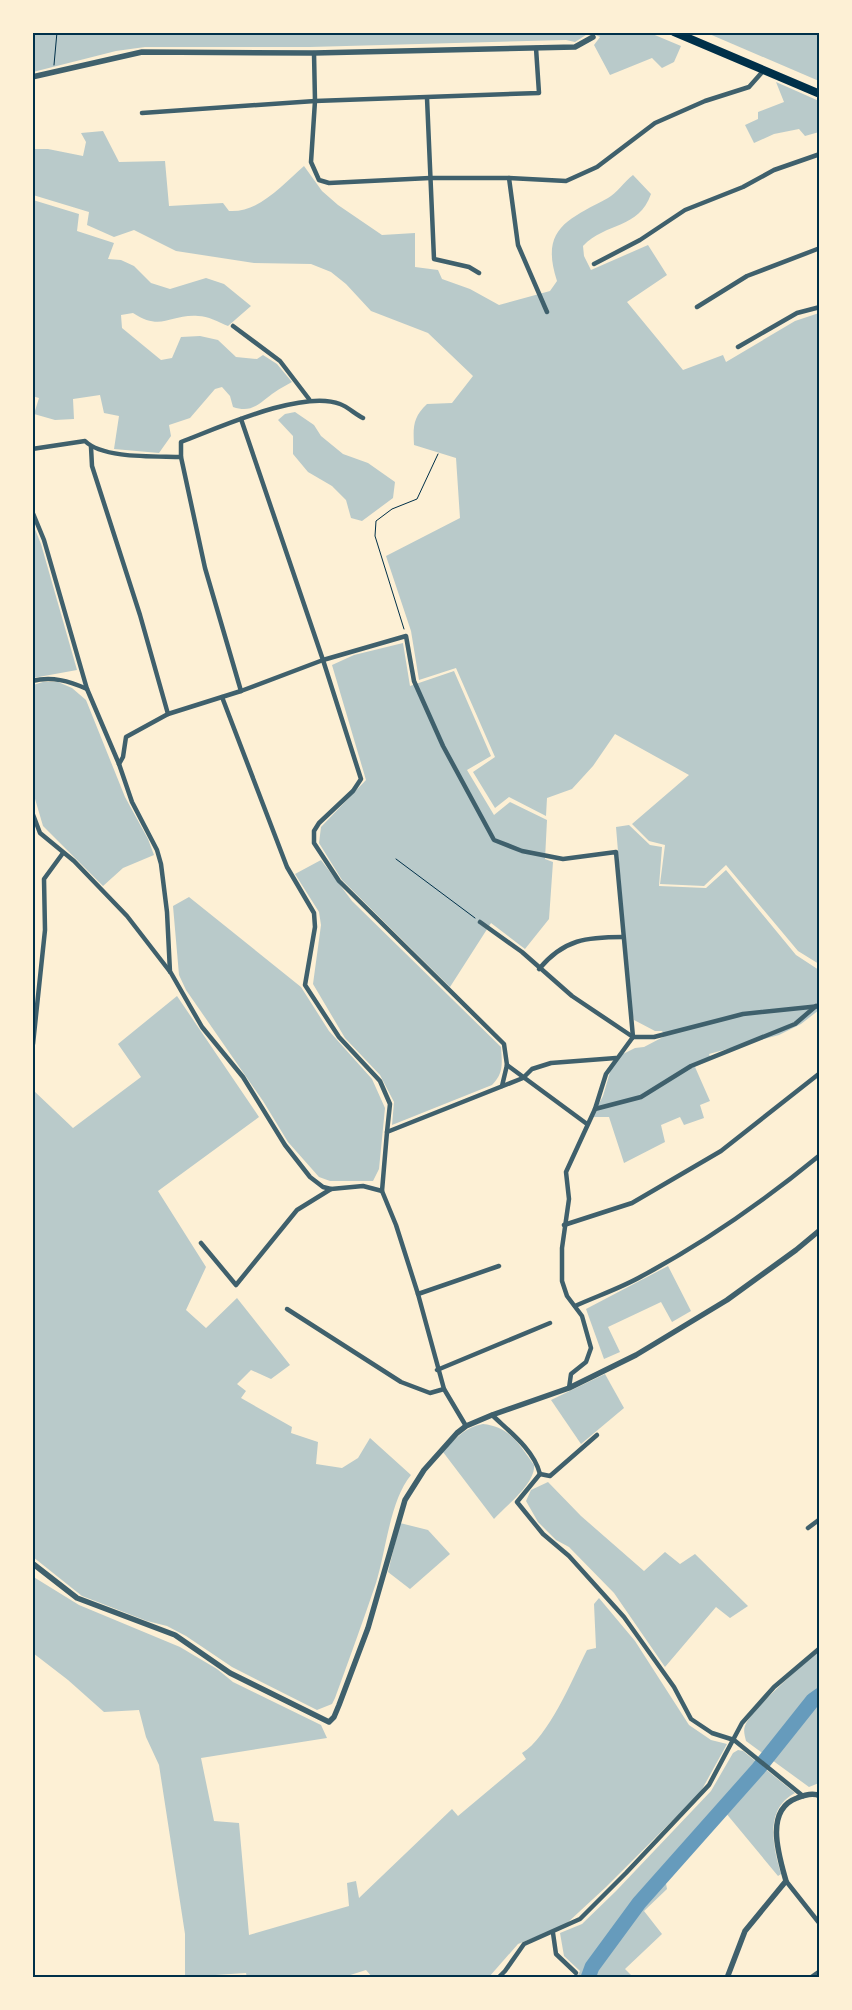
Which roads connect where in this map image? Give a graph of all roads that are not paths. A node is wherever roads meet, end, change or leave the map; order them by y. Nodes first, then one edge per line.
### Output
1 (674, 32) edge
2 (592, 37) dead end
3 (536, 48) junction
4 (314, 53) junction
5 (764, 70) junction
6 (32, 77) edge
7 (820, 94) edge
8 (427, 98) junction
9 (315, 102) junction
10 (142, 113) dead end
11 (820, 154) edge
12 (430, 178) junction
13 (509, 178) junction
14 (820, 248) edge
15 (594, 264) dead end
16 (479, 273) dead end
17 (697, 307) dead end
18 (820, 307) edge
19 (547, 312) dead end
20 (233, 326) dead end
21 (738, 347) dead end
22 (309, 399) junction
23 (363, 418) dead end
24 (241, 419) junction
25 (91, 447) junction
26 (32, 449) edge
27 (181, 457) junction
28 (32, 511) edge
29 (323, 660) junction
30 (32, 681) edge
31 (87, 689) junction
32 (241, 691) junction
33 (222, 698) junction
34 (168, 714) junction
35 (119, 764) junction
36 (32, 812) edge
37 (64, 853) junction
38 (480, 922) road end
39 (623, 937) junction
40 (539, 969) junction
41 (170, 973) junction
42 (818, 1006) edge
43 (633, 1037) junction
44 (33, 1044) edge
45 (616, 1058) junction
46 (506, 1065) junction
47 (820, 1073) edge
48 (523, 1078) junction
49 (502, 1086) junction
50 (595, 1109) junction
51 (588, 1124) junction
52 (387, 1132) junction
53 (820, 1155) edge
54 (331, 1189) junction
55 (382, 1191) junction
56 (564, 1225) junction
57 (820, 1230) edge
58 (201, 1243) dead end
59 (499, 1266) dead end
60 (418, 1294) junction
61 (575, 1306) junction
62 (287, 1309) dead end
63 (550, 1323) dead end
64 (437, 1370) junction
65 (444, 1388) junction
66 (569, 1388) junction
67 (492, 1415) junction
68 (466, 1426) junction
69 (597, 1435) dead end
70 (540, 1474) junction
71 (820, 1519) edge
72 (808, 1528) dead end
73 (32, 1563) edge
74 (820, 1648) edge
75 (734, 1740) junction
76 (818, 1794) edge
77 (803, 1796) junction
78 (786, 1881) junction
79 (820, 1924) edge
80 (552, 1932) junction
81 (820, 1971) edge
82 (576, 1973) dead end
83 (498, 1978) edge
84 (727, 1978) edge
85 (810, 1978) edge

1 - 5 highway
2 - 3 street
3 - 4 street
3 - 8 street
4 - 6 street
4 - 9 street
5 - 7 highway
5 - 13 street
8 - 9 street
8 - 12 street
9 - 10 street
9 - 12 street
11 - 15 street
12 - 13 street
12 - 16 street
13 - 19 street
14 - 17 street
18 - 21 street
20 - 22 street
22 - 23 street
22 - 24 street
24 - 27 street
24 - 29 street
25 - 26 street
25 - 27 street
25 - 34 street
27 - 32 street
28 - 31 street
29 - 32 street
29 - 39 street
29 - 46 street
30 - 31 street
31 - 35 street
32 - 33 street
33 - 34 street
33 - 52 street
34 - 35 street
35 - 41 street
36 - 37 street
37 - 41 street
37 - 44 street
38 - 40 street
39 - 40 street
39 - 43 street
40 - 43 street
41 - 54 street
42 - 43 street
42 - 50 street
43 - 45 street
45 - 48 street
45 - 50 street
46 - 48 street
46 - 49 street
47 - 56 street
48 - 49 street
48 - 51 street
49 - 52 street
50 - 51 street
51 - 56 street
52 - 55 street
53 - 61 street
54 - 55 street
54 - 58 street
55 - 60 street
56 - 61 street
57 - 66 street
59 - 60 street
60 - 64 street
61 - 66 street
62 - 65 street
63 - 64 street
64 - 65 street
65 - 68 street
66 - 67 street
67 - 68 street
67 - 70 street
68 - 73 street
69 - 70 street
70 - 75 street
71 - 72 street
74 - 75 street
75 - 77 street
75 - 80 street
76 - 77 street
77 - 78 street
78 - 79 street
78 - 84 street
80 - 82 street
80 - 83 street
81 - 85 street

